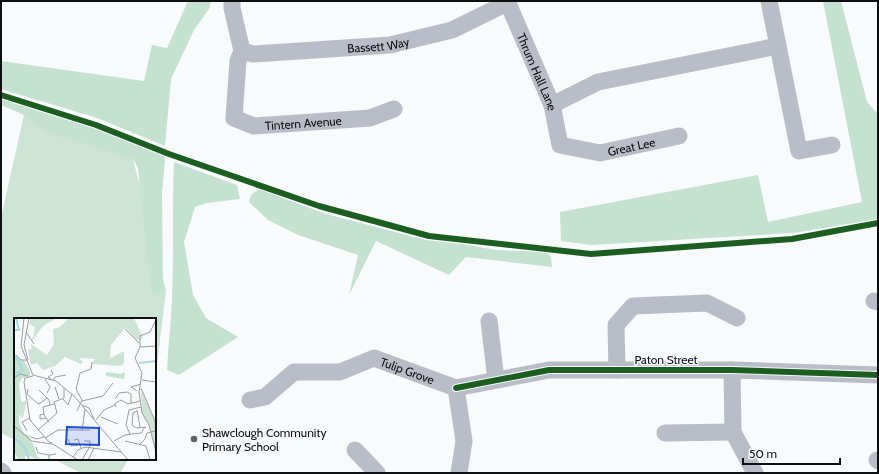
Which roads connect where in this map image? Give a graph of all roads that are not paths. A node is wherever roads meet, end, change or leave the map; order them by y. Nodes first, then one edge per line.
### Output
1 (232, 1) edge
2 (770, 1) edge
3 (507, 2) edge
4 (778, 46) junction
5 (242, 51) junction
6 (552, 105) junction
7 (394, 109) dead end
8 (679, 136) dead end
9 (560, 145) joint
10 (832, 145) dead end
11 (737, 318) dead end
12 (490, 321) dead end
13 (617, 370) junction
14 (732, 370) junction
15 (878, 375) edge
16 (496, 380) junction
17 (456, 388) junction
18 (262, 401) dead end
19 (733, 432) junction
20 (665, 433) dead end
21 (355, 450) dead end
22 (377, 473) edge
23 (460, 473) edge
24 (755, 473) edge

1 - 5 street, Tintern Avenue
2 - 4 street
3 - 5 street, Bassett Way
3 - 6 street, Thrum Hall Lane
4 - 6 street
4 - 10 street
5 - 7 street, Tintern Avenue
6 - 9 street, Thrum Hall Lane
8 - 9 street, Great Lee
11 - 13 street
12 - 16 street
13 - 14 street, Paton Street
13 - 16 street, Paton Street
14 - 15 street, Paton Street
14 - 19 street
16 - 17 street, Paton Street
17 - 18 street, Tulip Grove
17 - 23 street
19 - 20 street
19 - 24 street
21 - 22 street

